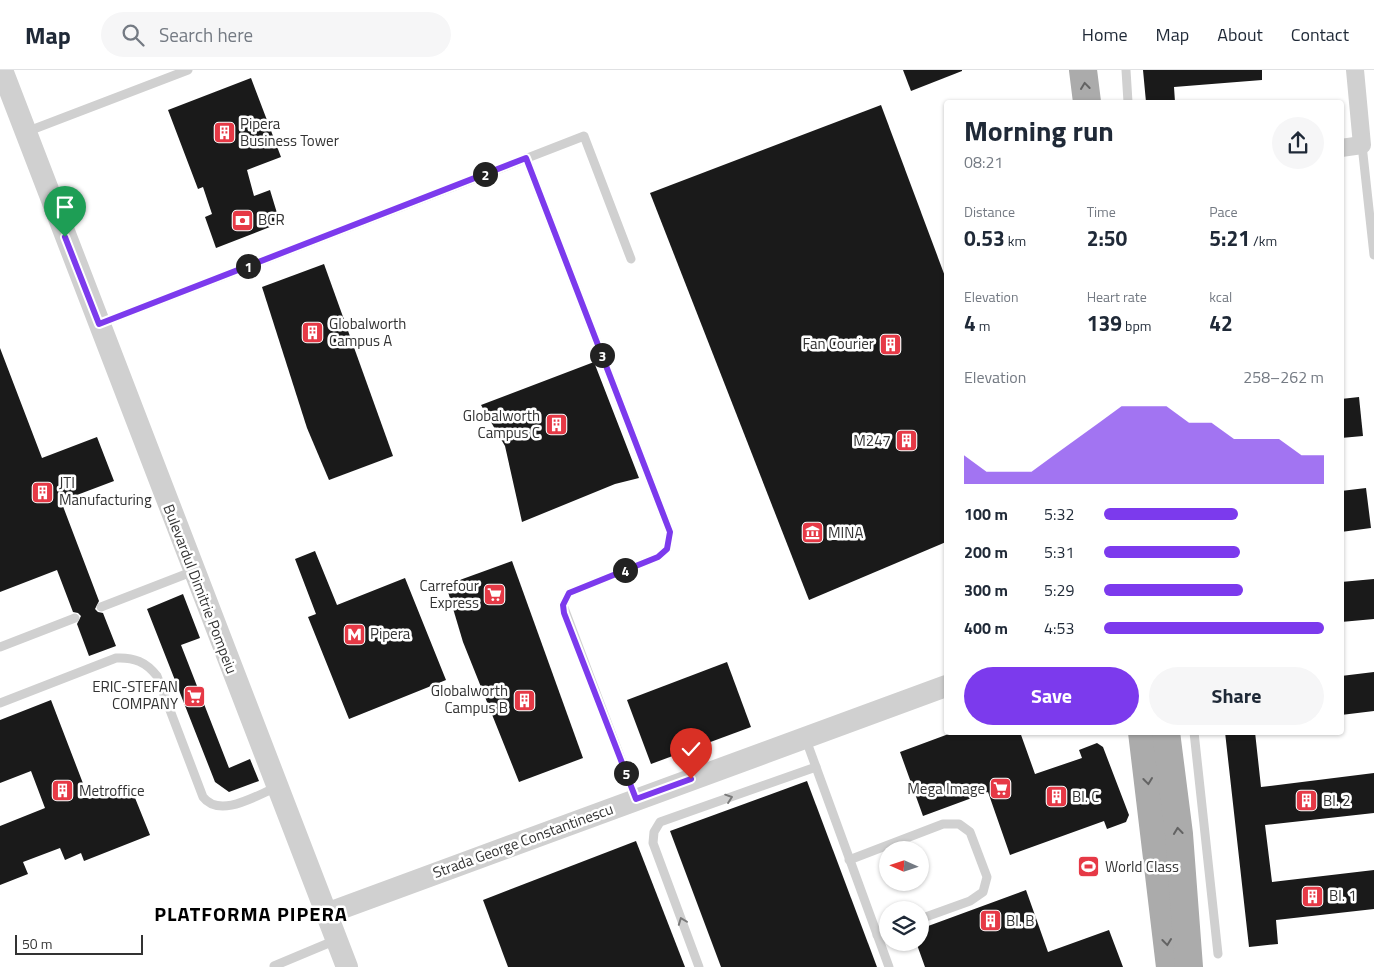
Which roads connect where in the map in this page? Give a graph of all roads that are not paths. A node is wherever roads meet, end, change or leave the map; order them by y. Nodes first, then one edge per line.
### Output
1 (2, 70) edge
2 (188, 70) edge
3 (1064, 70) edge
4 (1083, 70) edge
5 (1126, 70) edge
6 (1355, 70) edge
7 (1068, 100) edge
8 (1087, 100) edge
9 (1128, 100) edge
10 (26, 132) junction
11 (1368, 144) edge
12 (1344, 148) edge
13 (526, 158) junction
14 (1374, 255) edge
15 (632, 259) dead end
16 (99, 324) junction
17 (194, 571) junction
18 (101, 607) dead end
19 (75, 618) dead end
20 (0, 647) edge
21 (944, 687) edge
22 (0, 703) edge
23 (1142, 735) edge
24 (1166, 735) edge
25 (1194, 735) edge
26 (805, 737) junction
27 (816, 767) junction
28 (277, 787) junction
29 (636, 799) junction
30 (849, 860) junction
31 (326, 914) junction
32 (929, 916) edge
33 (877, 934) joint
34 (336, 940) junction
35 (1218, 954) dead end
36 (274, 966) edge
37 (347, 967) edge
38 (699, 967) edge
39 (889, 967) edge
40 (1170, 967) edge
41 (1189, 967) edge

1 - 10 street, Bulevardul Dimitrie Pompeiu
2 - 10 lane
3 - 7 main road
8 -> 4 main road
5 - 9 lane
6 - 11 street
10 - 16 street, Bulevardul Dimitrie Pompeiu
11 - 12 street
11 - 14 lane
13 - 15 lane
13 - 16 lane
13 - 29 lane
16 - 17 street, Bulevardul Dimitrie Pompeiu
17 - 18 lane
17 - 28 street, Bulevardul Dimitrie Pompeiu
19 - 20 lane
21 - 26 street, Strada George Constantinescu
22 - 28 lane
23 -> 40 main road
41 -> 24 main road
25 - 35 lane
26 - 27 lane
26 - 29 street, Strada George Constantinescu
27 - 30 lane
38 -> 27 lane
28 - 31 street, Bulevardul Dimitrie Pompeiu
29 - 31 street, Strada George Constantinescu
30 - 32 lane
30 - 33 lane
31 - 34 street, Bulevardul Dimitrie Pompeiu
33 - 39 lane
34 - 36 lane
34 - 37 street, Bulevardul Dimitrie Pompeiu

